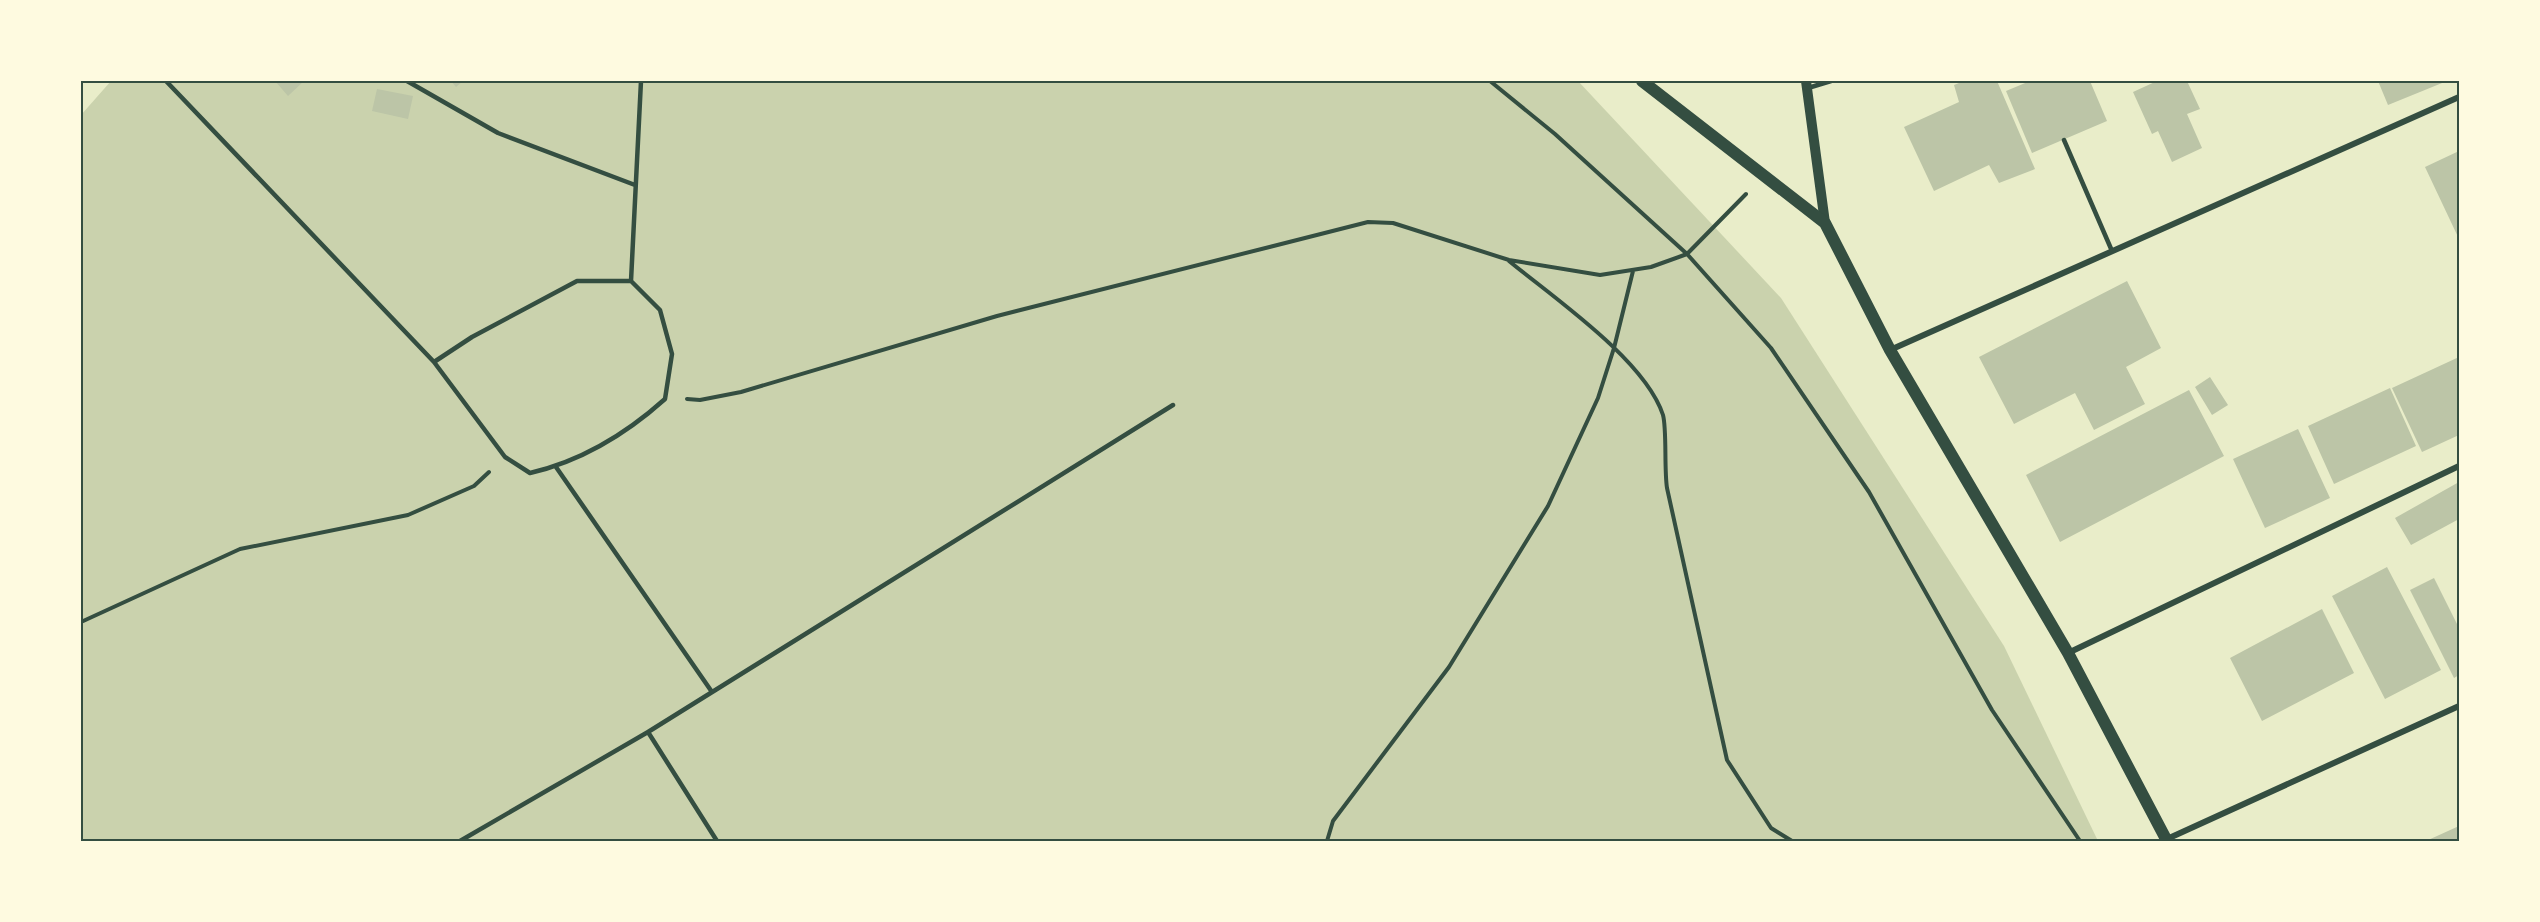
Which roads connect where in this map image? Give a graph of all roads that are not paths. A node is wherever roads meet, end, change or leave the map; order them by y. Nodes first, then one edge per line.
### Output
1 (166, 81) edge
2 (407, 81) edge
3 (641, 81) edge
4 (1642, 81) edge
5 (1832, 81) edge
6 (1806, 85) edge
7 (2459, 97) edge
8 (2064, 140) dead end
9 (635, 185) junction
10 (1825, 223) junction
11 (2112, 251) junction
12 (630, 281) junction
13 (1890, 350) junction
14 (434, 362) junction
15 (1173, 405) dead end
16 (2459, 466) edge
17 (556, 467) junction
18 (2068, 653) junction
19 (712, 692) junction
20 (2459, 706) edge
21 (648, 732) junction
22 (2167, 840) edge
23 (460, 841) edge
24 (717, 841) edge

1 - 14 lane
2 - 9 lane
3 - 9 lane
4 - 10 main road
5 - 6 lane
6 - 10 street
7 - 11 street
8 - 11 lane
9 - 12 lane
10 - 13 main road
11 - 13 street
12 - 14 lane
12 - 17 lane
13 - 18 main road
14 - 17 lane
15 - 19 lane
16 - 18 street
17 - 19 lane
18 - 22 main road
19 - 21 lane
20 - 22 street
21 - 23 lane
21 - 24 lane

